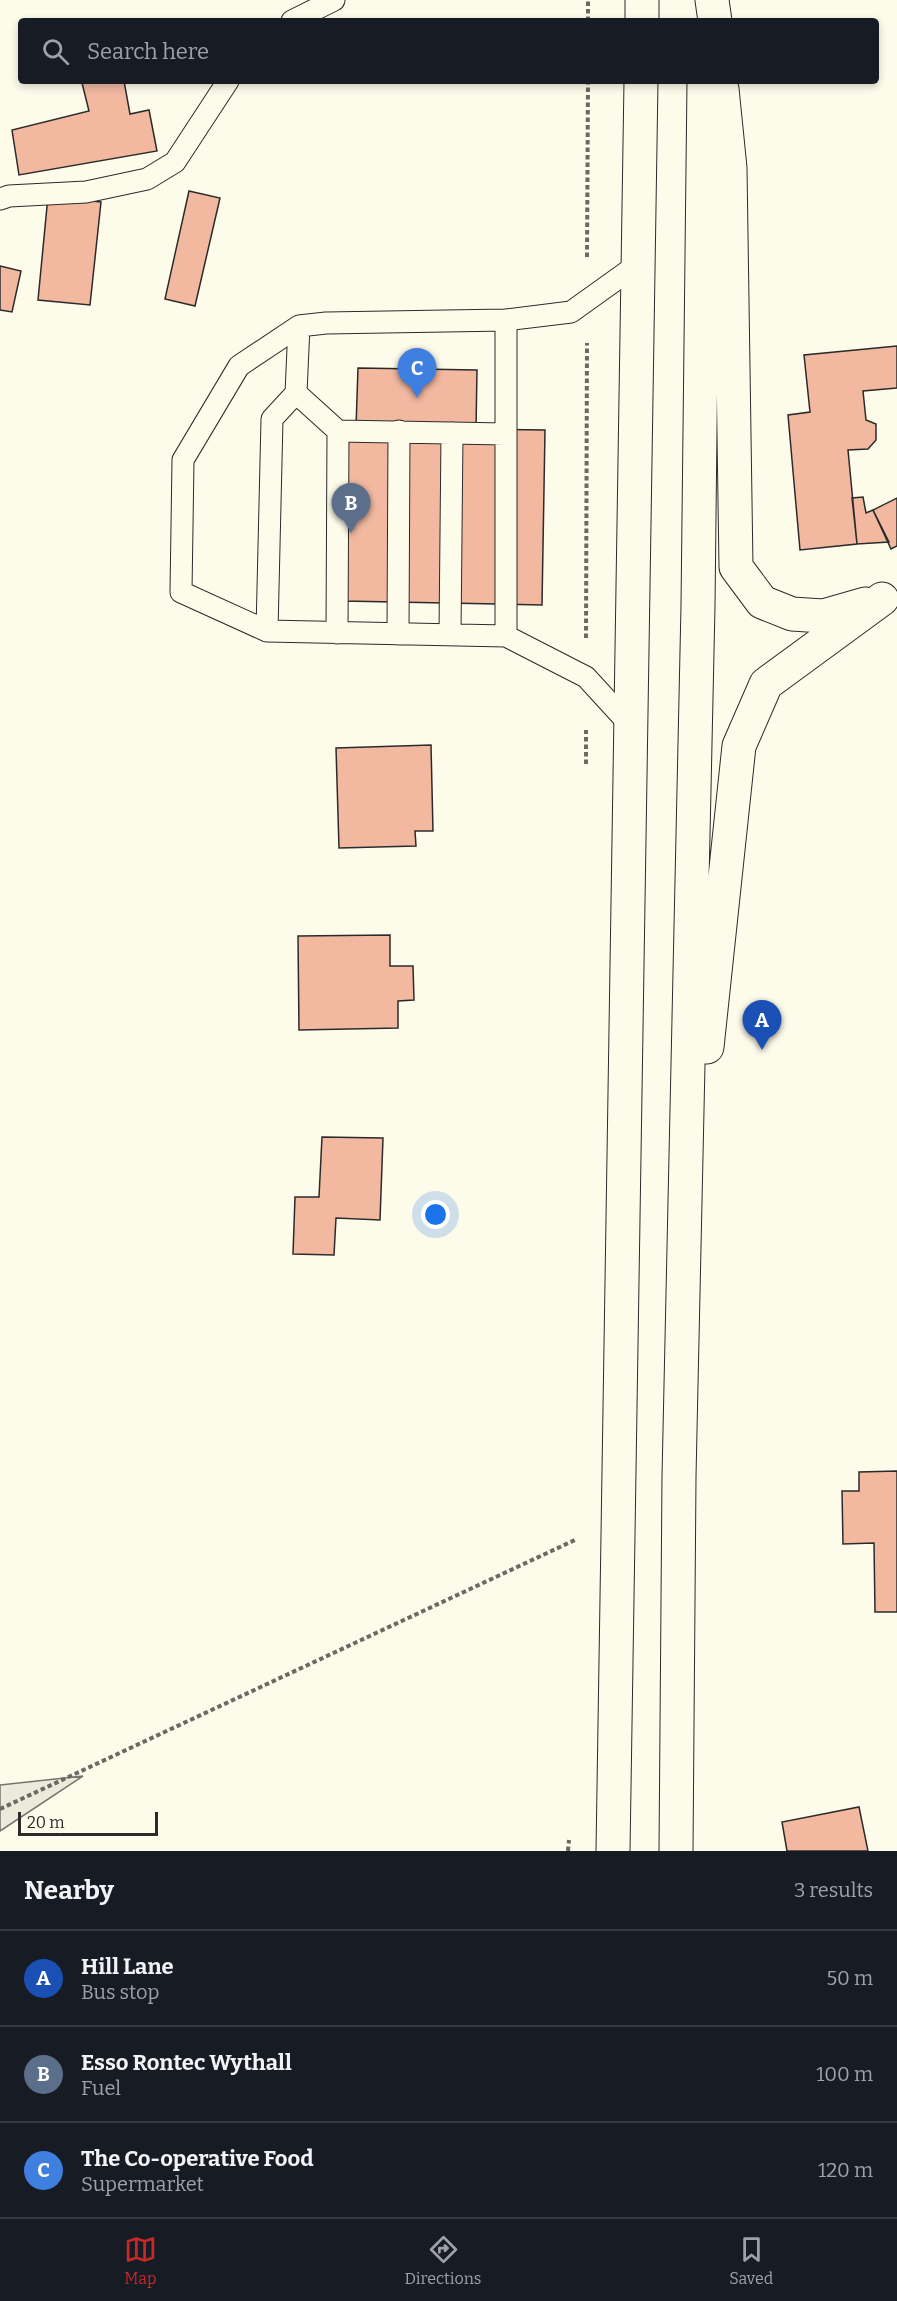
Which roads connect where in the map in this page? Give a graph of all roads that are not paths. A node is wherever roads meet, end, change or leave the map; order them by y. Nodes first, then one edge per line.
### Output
1 (334, 0) edge
2 (642, 0) edge
3 (705, 0) edge
4 (712, 0) edge
5 (298, 18) edge
6 (642, 18) edge
7 (705, 18) edge
8 (715, 18) edge
9 (226, 84) edge
10 (641, 84) edge
11 (704, 84) edge
12 (721, 84) edge
13 (0, 199) edge
14 (638, 264) junction
15 (506, 320) junction
16 (298, 326) junction
17 (296, 393) junction
18 (338, 431) junction
19 (399, 431) junction
20 (452, 433) junction
21 (506, 434) junction
22 (267, 631) junction
23 (337, 633) junction
24 (399, 634) junction
25 (450, 635) junction
26 (506, 636) junction
27 (630, 725) junction
28 (682, 1286) junction
29 (613, 1851) edge
30 (676, 1851) edge

1 - 5 lane
2 - 6 highway
3 - 7 highway
4 - 8 highway
9 - 13 lane
10 - 14 highway
11 - 28 highway
12 - 28 highway
14 - 15 lane
14 - 27 highway
15 - 16 lane
15 - 21 lane
16 - 17 lane
16 - 22 lane
17 - 18 lane
17 - 22 lane
18 - 19 lane
18 - 23 lane
19 - 20 lane
19 - 24 lane
20 - 21 lane
20 - 25 lane
21 - 26 lane
22 - 23 lane
23 - 24 lane
24 - 25 lane
25 - 26 lane
26 - 27 lane
27 - 29 highway
28 - 30 highway

